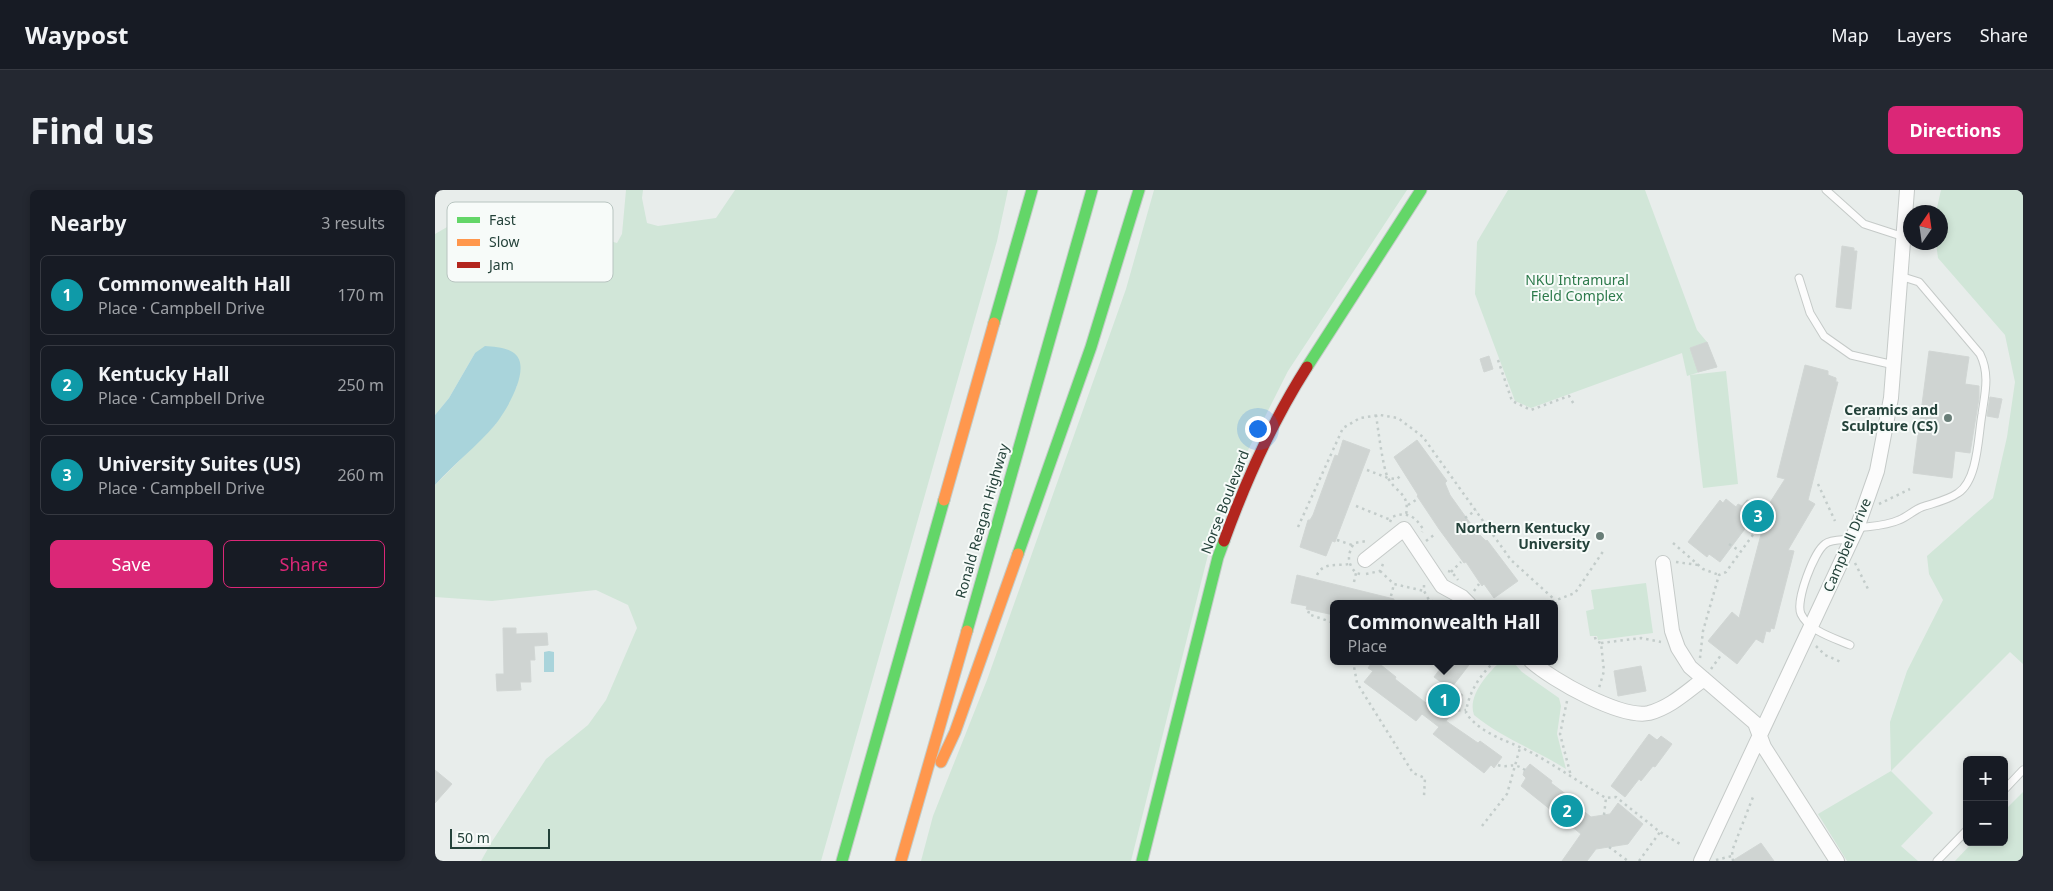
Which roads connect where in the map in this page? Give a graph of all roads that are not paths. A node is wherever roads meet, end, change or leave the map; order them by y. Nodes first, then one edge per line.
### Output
1 (1032, 190) edge
2 (1092, 190) edge
3 (1139, 190) edge
4 (1421, 190) edge
5 (1826, 190) edge
6 (1907, 190) edge
7 (1906, 205) edge
8 (1903, 237) edge
9 (1903, 247) edge
10 (1900, 276) junction
11 (1799, 278) dead end
12 (1894, 365) junction
13 (1852, 539) junction
14 (1365, 560) road end
15 (1667, 562) road end
16 (1464, 600) edge
17 (1811, 626) junction
18 (1849, 645) dead end
19 (1537, 665) edge
20 (1706, 675) junction
21 (1760, 739) junction
22 (2023, 770) edge
23 (2008, 786) edge
24 (909, 832) junction
25 (1963, 834) edge
26 (842, 861) edge
27 (901, 861) edge
28 (1142, 861) edge
29 (1701, 861) edge
30 (1837, 861) edge
31 (1937, 861) edge

1 - 26 main road
2 - 24 main road, Ronald Reagan Highway
3 - 24 main road
4 - 28 main road, Norse Boulevard
5 - 8 lane
6 - 7 street, Campbell Drive
9 - 10 street, Campbell Drive
10 - 12 street, Campbell Drive
10 - 13 lane
11 - 12 lane
12 - 13 street, Campbell Drive
13 - 17 street, Campbell Drive
13 - 17 lane
14 - 16 street
15 - 20 street
17 - 18 lane
17 - 21 street, Campbell Drive
19 - 20 street
20 - 21 street
21 - 29 street, Campbell Drive
21 - 30 street
22 - 23 lane
24 - 27 main road, Ronald Reagan Highway
25 - 31 lane

